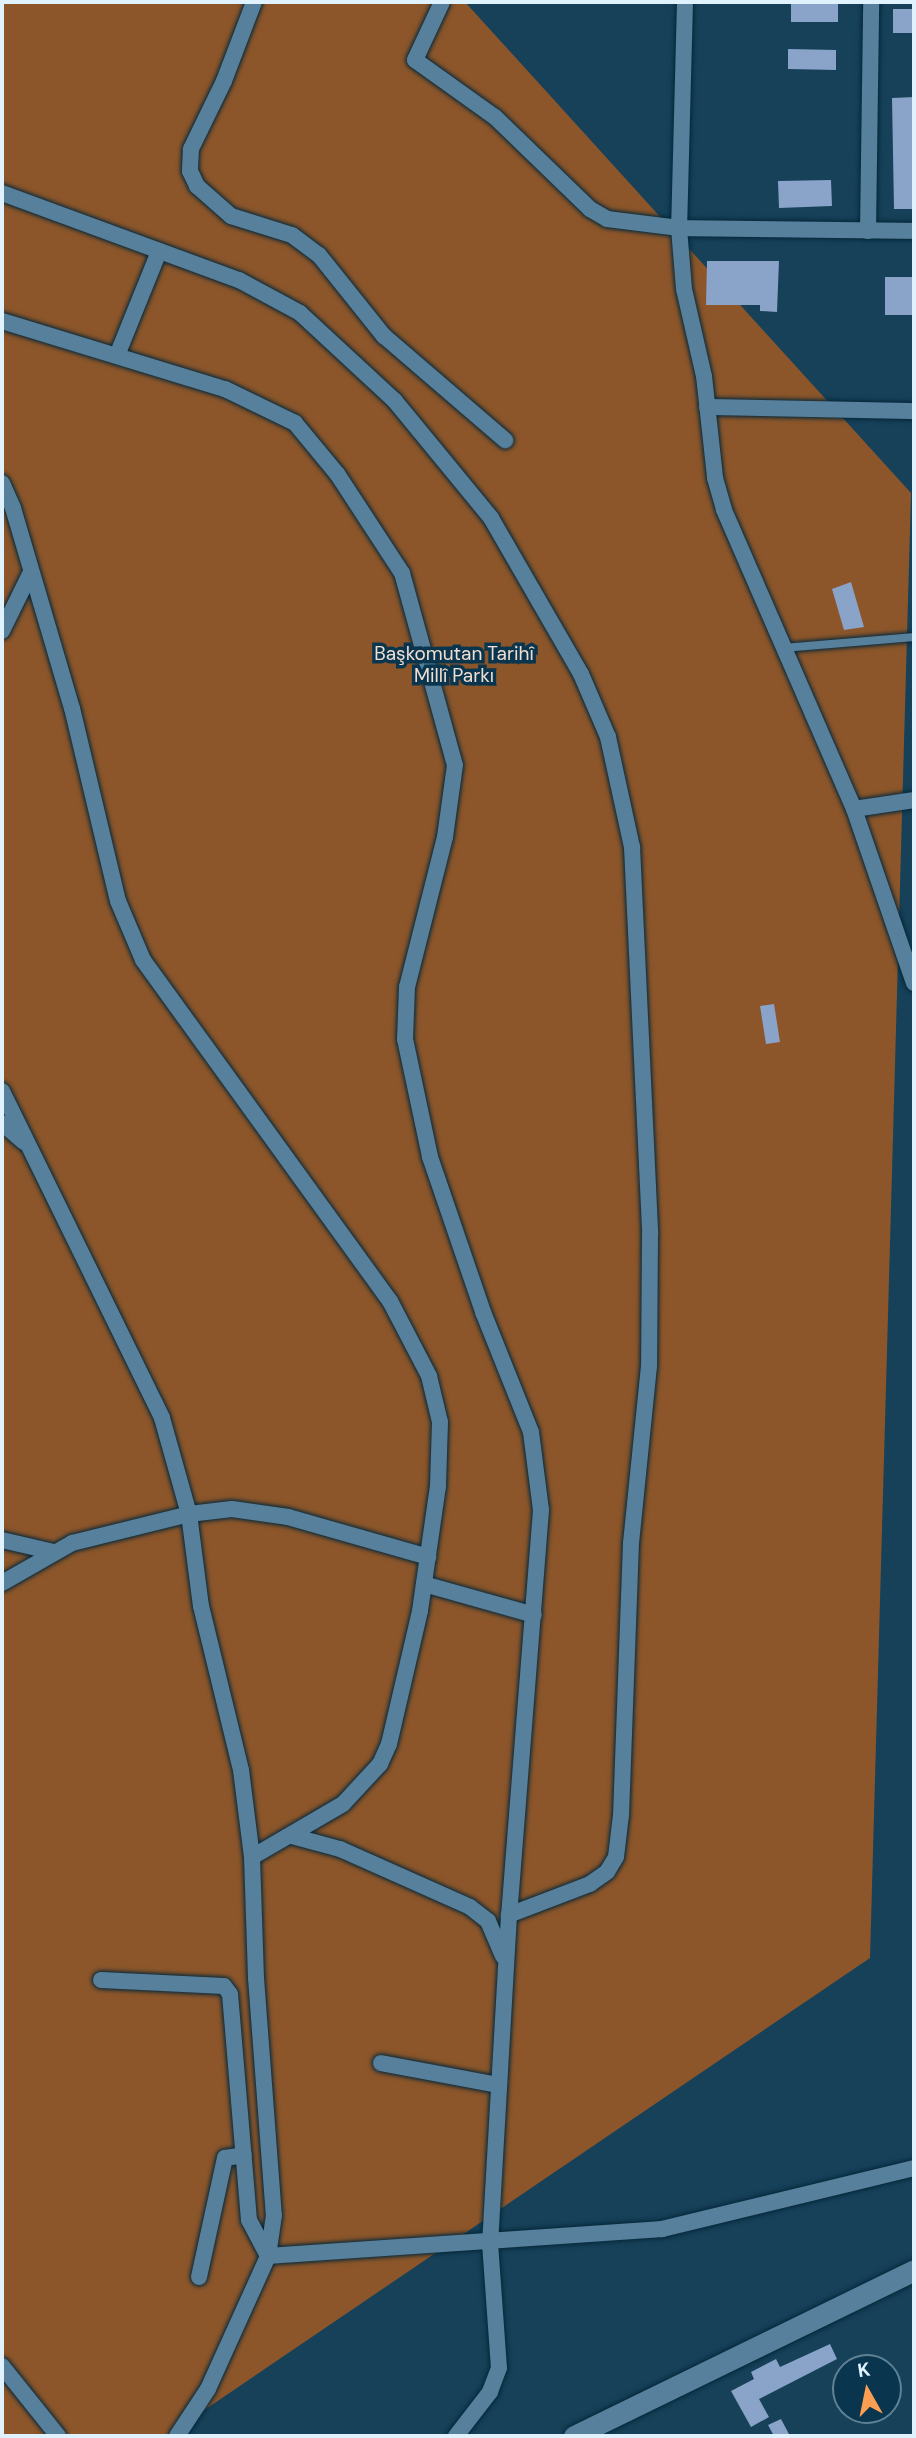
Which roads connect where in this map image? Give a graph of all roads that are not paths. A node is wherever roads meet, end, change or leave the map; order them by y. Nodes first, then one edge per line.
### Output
1 (254, 2) edge
2 (442, 2) edge
3 (685, 2) edge
4 (871, 2) edge
5 (2, 193) edge
6 (679, 228) junction
7 (868, 231) junction
8 (914, 231) edge
9 (158, 254) junction
10 (2, 321) edge
11 (118, 353) junction
12 (707, 407) junction
13 (914, 411) edge
14 (505, 440) dead end
15 (2, 483) edge
16 (31, 572) junction
17 (2, 631) edge
18 (914, 637) edge
19 (784, 648) junction
20 (914, 800) edge
21 (854, 809) junction
22 (914, 982) edge
23 (2, 1091) edge
24 (2, 1124) edge
25 (29, 1145) junction
26 (189, 1514) junction
27 (2, 1540) edge
28 (54, 1552) junction
29 (428, 1557) junction
30 (2, 1583) edge
31 (424, 1584) junction
32 (534, 1615) junction
33 (292, 1836) junction
34 (252, 1857) junction
35 (509, 1915) junction
36 (506, 1967) junction
37 (102, 1980) dead end
38 (381, 2063) dead end
39 (499, 2085) junction
40 (244, 2155) junction
41 (914, 2168) edge
42 (490, 2243) junction
43 (268, 2256) junction
44 (914, 2270) edge
45 (199, 2277) dead end
46 (2, 2366) edge
47 (606, 2428) edge
48 (58, 2436) edge
49 (177, 2436) edge
50 (456, 2436) edge
51 (574, 2436) edge

1 - 14 street
2 - 6 street
3 - 6 street
4 - 7 street
5 - 9 street
6 - 7 street
6 - 12 street
7 - 8 street
9 - 11 street
9 - 35 street
10 - 11 street
11 - 32 street
12 - 13 street
12 - 19 street
15 - 16 street
16 - 17 street
16 - 29 street
18 - 19 lane
19 - 21 street
20 - 21 street
21 - 22 street
23 - 25 street
24 - 25 street
25 - 26 street
26 - 28 street
26 - 29 street
26 - 34 street
27 - 28 street
28 - 30 street
29 - 31 street
31 - 32 street
31 - 33 street
32 - 35 street
33 - 34 street
33 - 36 street
34 - 43 street
35 - 36 street
36 - 39 street
37 - 40 street
38 - 39 street
39 - 42 street
40 - 43 street
40 - 45 street
41 - 42 street
42 - 43 street
42 - 50 street
43 - 49 street
44 - 47 main road
46 - 48 street
47 - 51 main road

